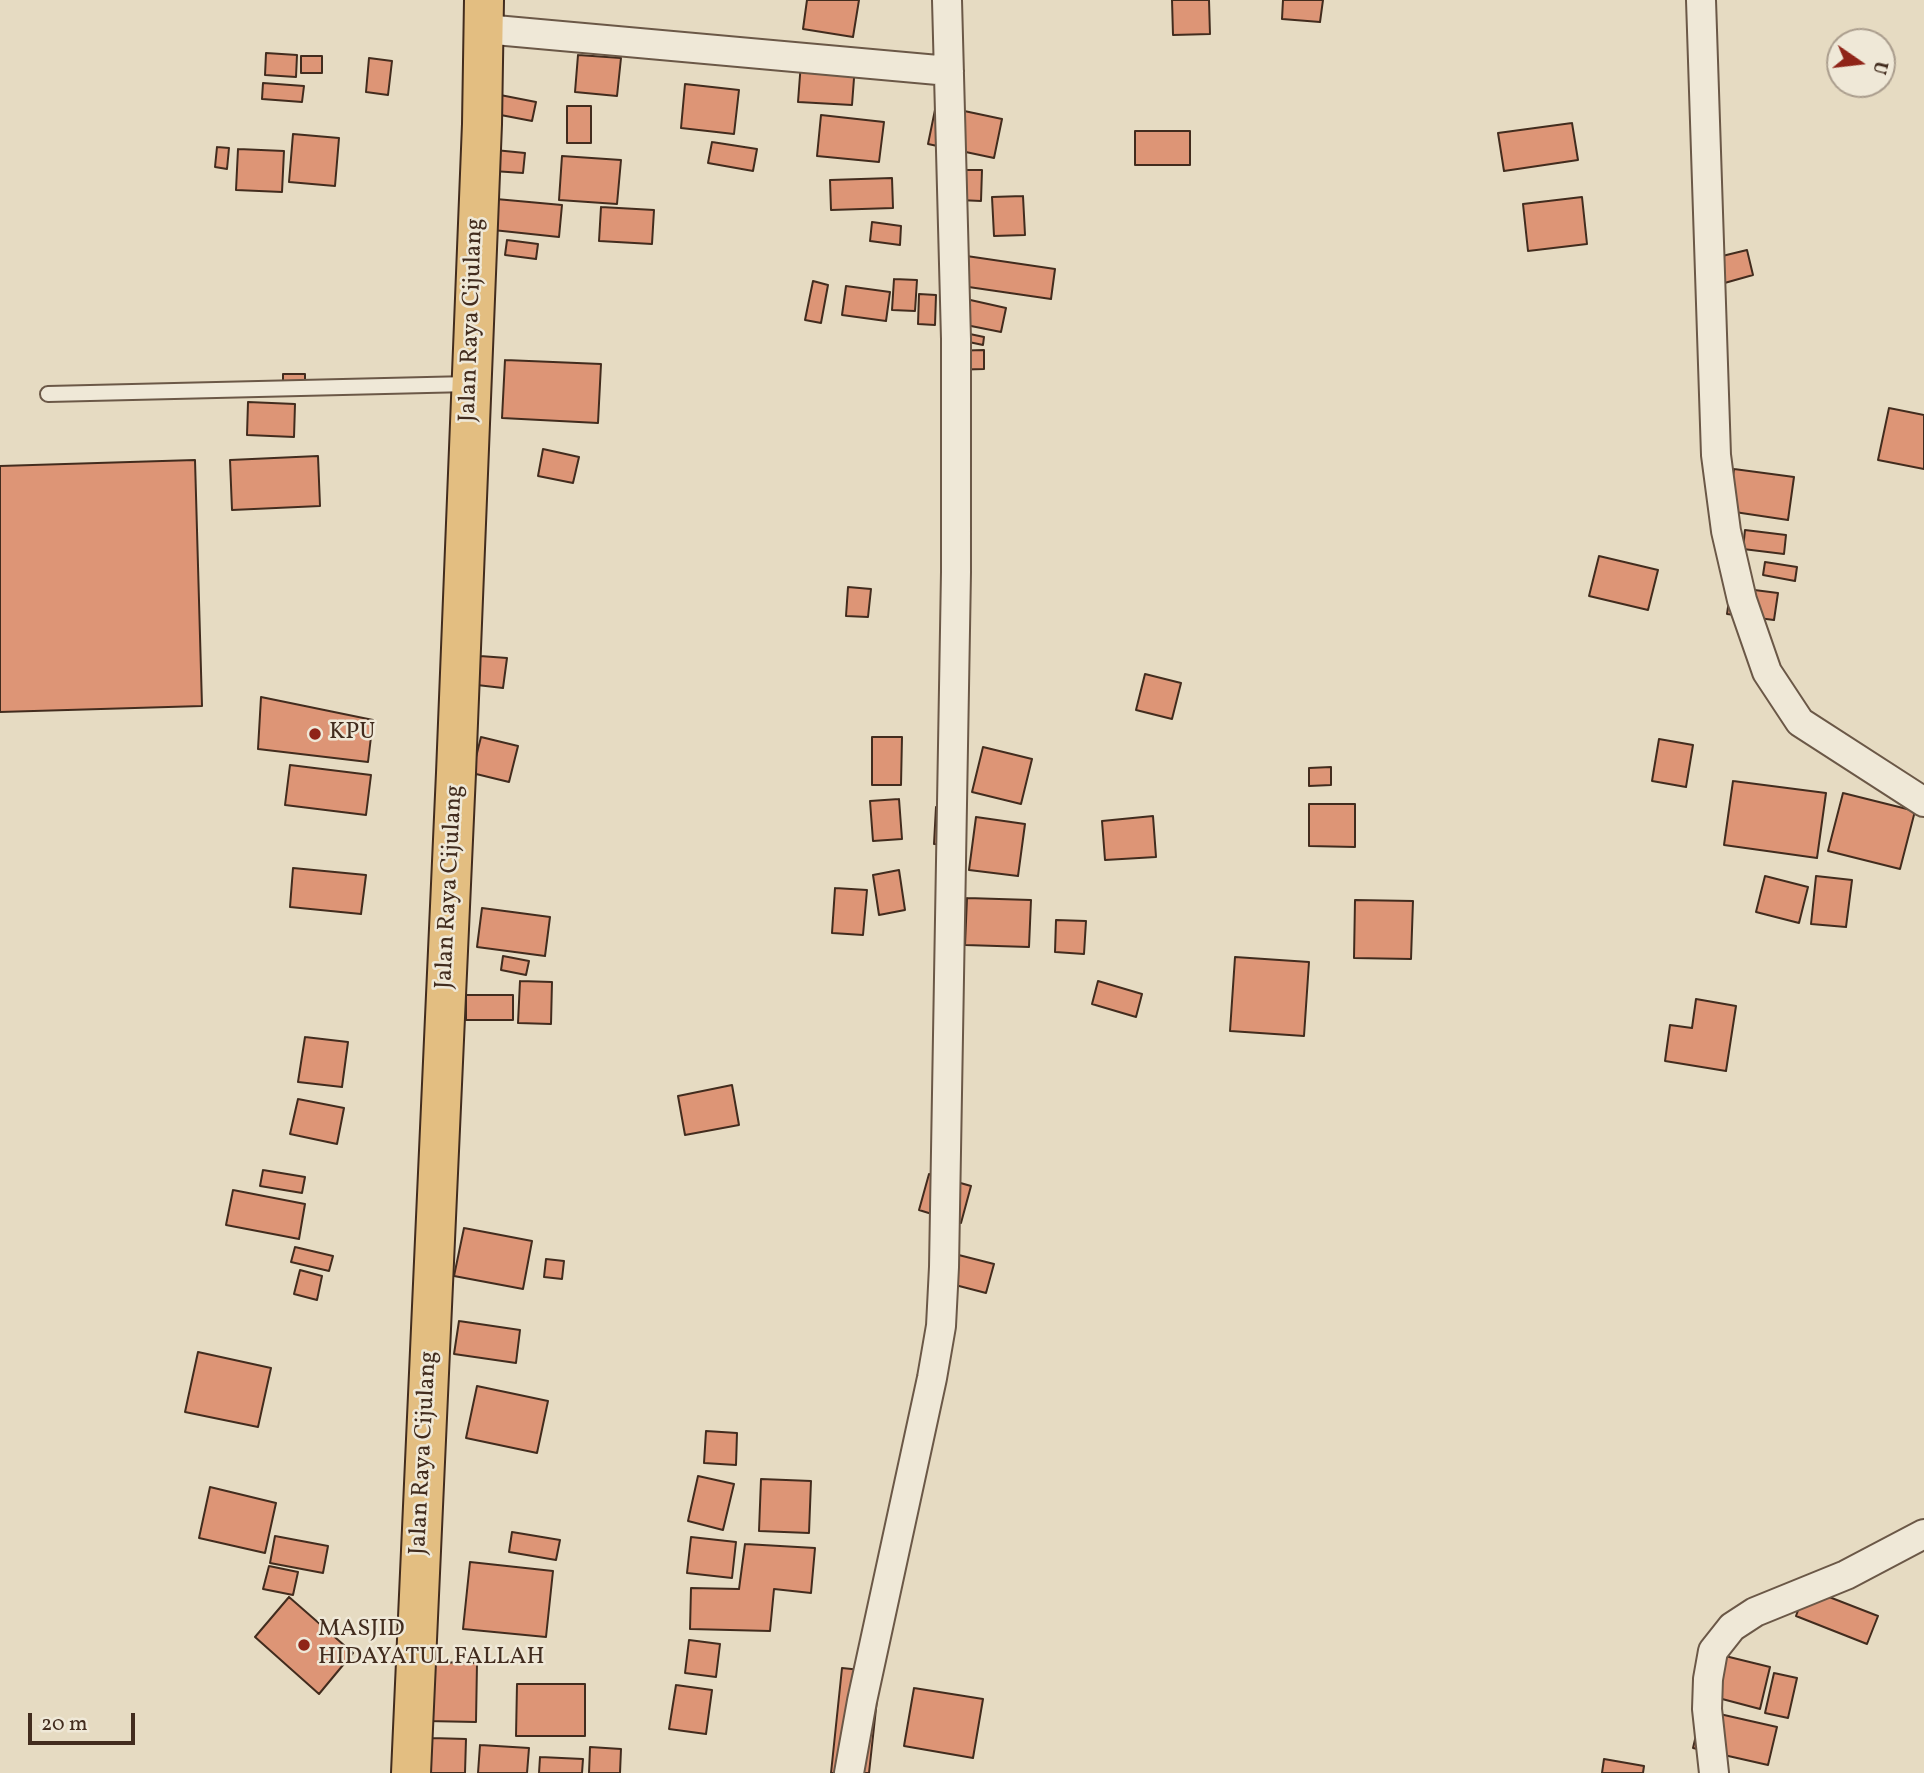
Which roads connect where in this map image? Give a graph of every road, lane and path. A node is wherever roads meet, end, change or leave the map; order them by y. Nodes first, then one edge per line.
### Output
1 (947, 0) edge
2 (1701, 0) edge
3 (484, 15) edge
4 (949, 71) junction
5 (471, 384) junction
6 (48, 394) dead end
7 (1924, 802) edge
8 (1924, 1534) edge
9 (411, 1773) edge
10 (849, 1773) edge
11 (1714, 1773) edge

1 - 4 street
2 - 7 street
3 - 4 street
3 - 5 highway, Jalan Raya Cijulang
4 - 10 street
5 - 6 lane
5 - 9 highway, Jalan Raya Cijulang
8 - 11 street

